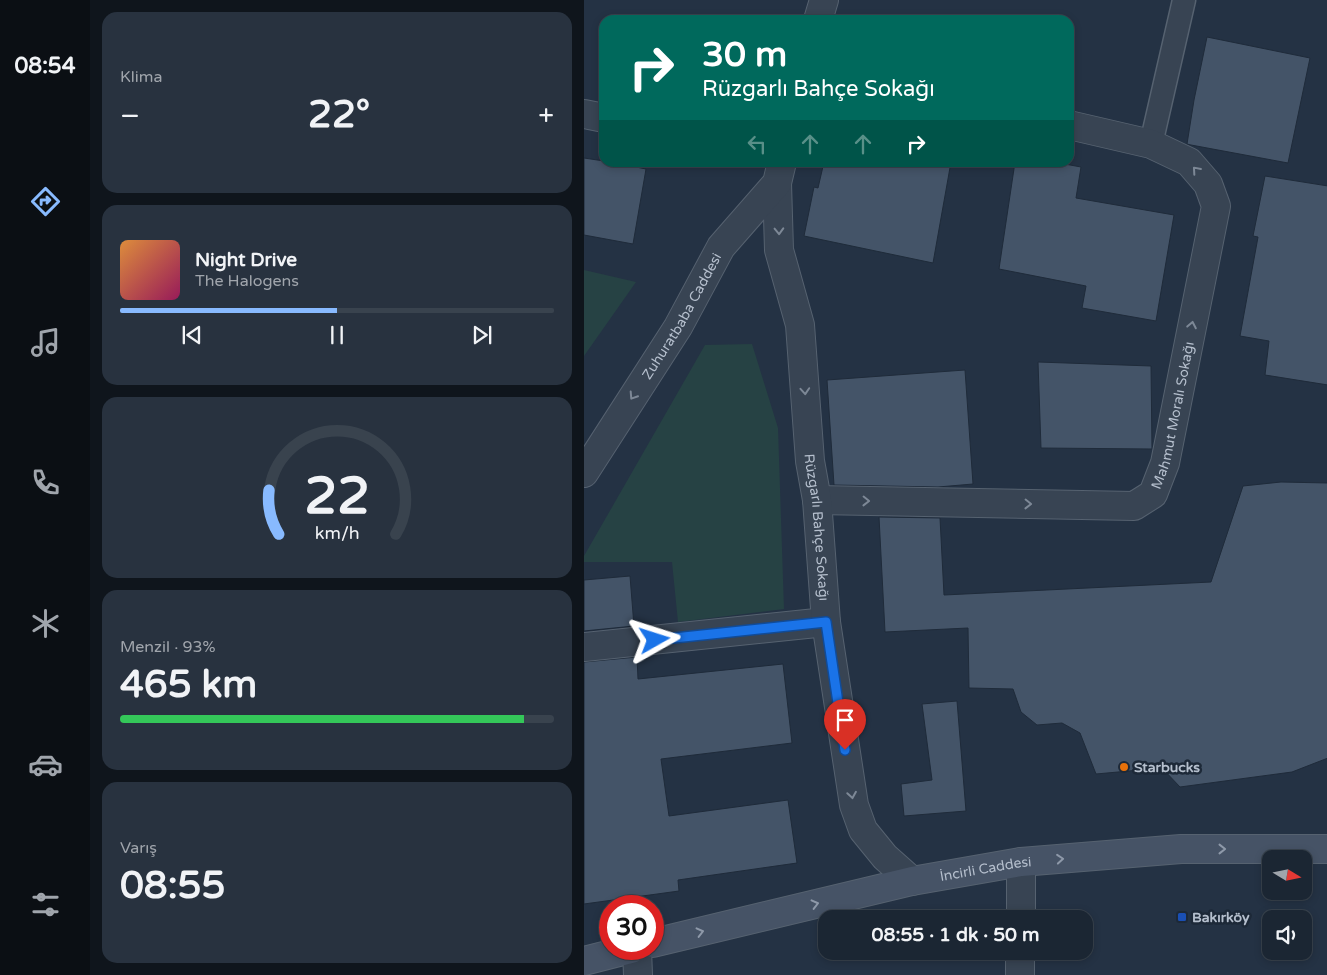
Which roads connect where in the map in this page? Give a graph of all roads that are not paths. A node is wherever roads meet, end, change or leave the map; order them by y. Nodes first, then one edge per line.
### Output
1 (824, 0) edge
2 (1184, 0) edge
3 (820, 15) edge
4 (584, 114) edge
5 (599, 117) edge
6 (1074, 126) edge
7 (1151, 144) junction
8 (780, 173) edge
9 (584, 473) edge
10 (817, 500) junction
11 (826, 622) junction
12 (584, 647) edge
13 (1327, 849) edge
14 (1021, 862) junction
15 (912, 880) junction
16 (1021, 910) edge
17 (664, 940) edge
18 (599, 957) edge
19 (637, 960) edge
20 (1020, 960) edge
21 (584, 961) edge
22 (638, 975) edge
23 (1020, 975) edge

1 - 3 street
2 - 7 lane
4 - 5 street
6 - 7 street, Mahmut Moralı Sokağı
10 -> 7 street, Mahmut Moralı Sokağı
8 -> 9 street, Zuhuratbaba Caddesi
8 -> 10 street, Rüzgarlı Bahçe Sokağı
10 - 11 street, Rüzgarlı Bahçe Sokağı
11 - 12 street
11 -> 15 street, Rüzgarlı Bahçe Sokağı
14 -> 13 main road, İncirli Caddesi
14 - 15 main road, İncirli Caddesi
14 - 16 street
17 -> 15 main road, İncirli Caddesi
18 - 21 main road
19 - 22 street
20 - 23 street

